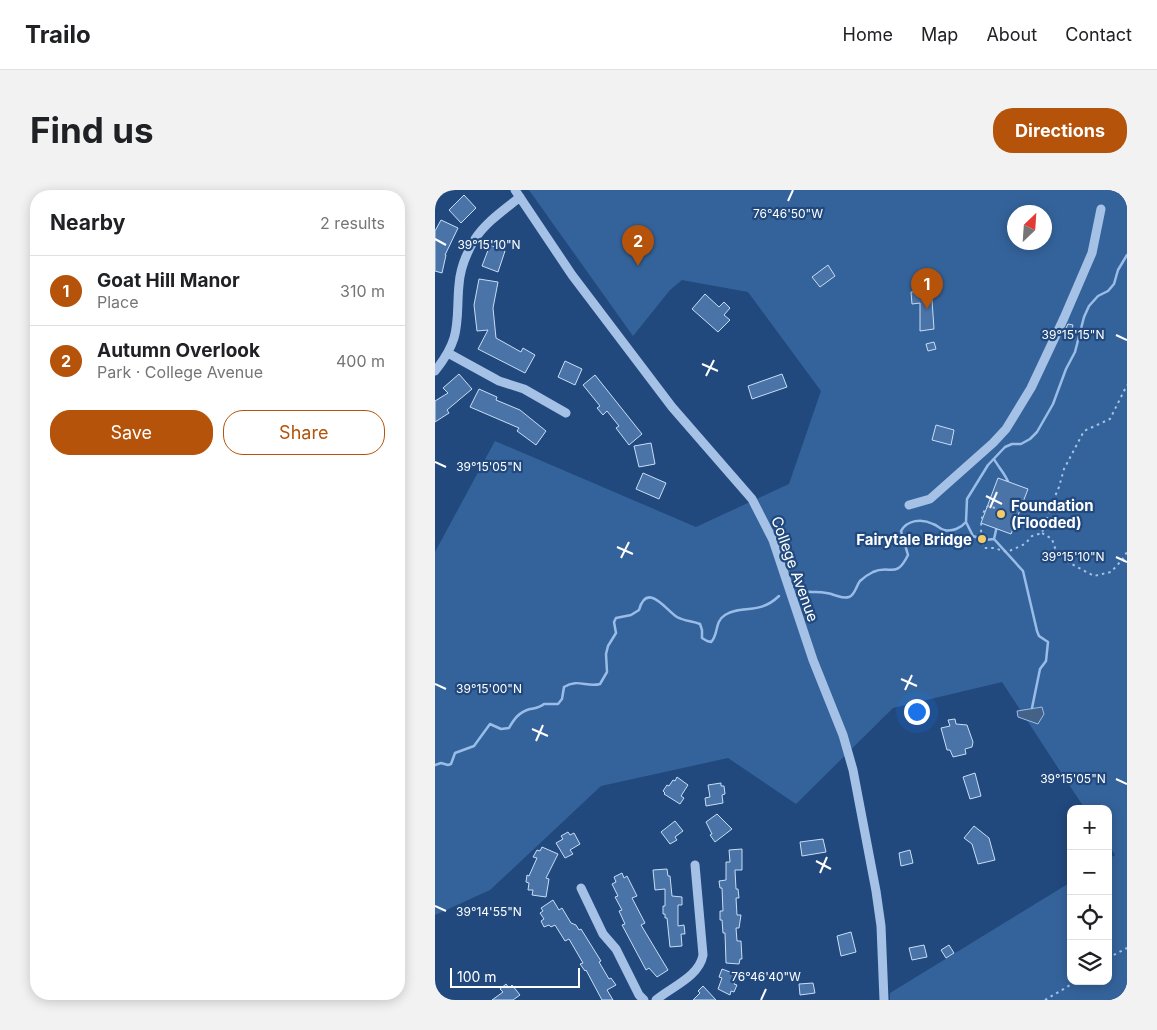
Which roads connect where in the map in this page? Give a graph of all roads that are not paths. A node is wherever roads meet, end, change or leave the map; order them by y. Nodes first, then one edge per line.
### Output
1 (517, 194) edge
2 (1101, 210) dead end
3 (448, 353) junction
4 (435, 371) edge
5 (566, 413) dead end
6 (909, 505) dead end
7 (695, 865) dead end
8 (581, 888) dead end
9 (643, 1000) edge
10 (656, 1000) edge
11 (884, 1000) edge

1 - 3 street
1 - 11 street, College Avenue
2 - 6 street
3 - 4 street
3 - 5 street
7 - 10 street
8 - 9 street

